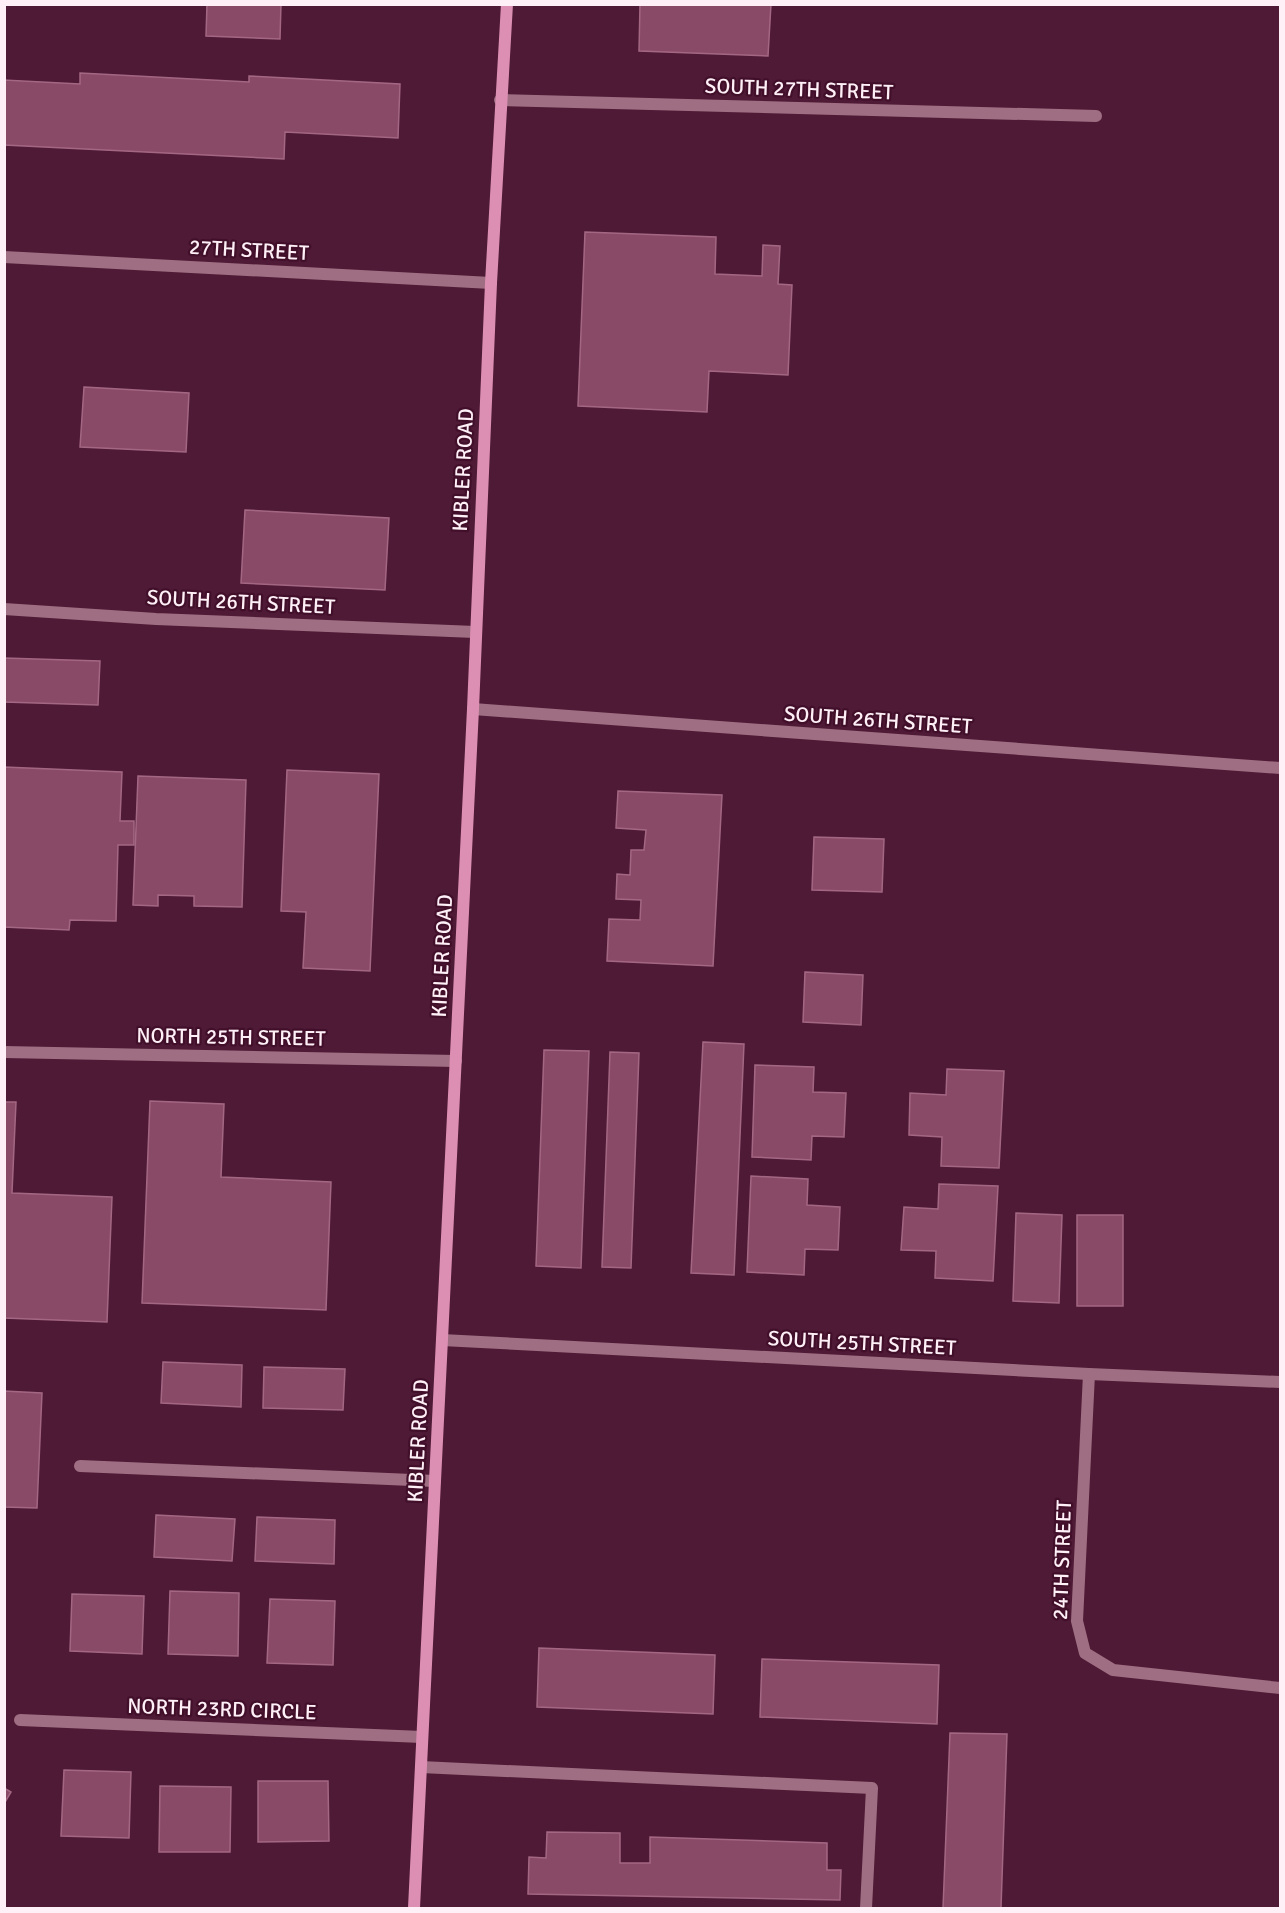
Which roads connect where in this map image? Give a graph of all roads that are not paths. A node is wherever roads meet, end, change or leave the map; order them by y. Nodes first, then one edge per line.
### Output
1 (507, 4) edge
2 (500, 100) junction
3 (1096, 116) dead end
4 (4, 257) edge
5 (491, 283) junction
6 (4, 609) edge
7 (476, 632) junction
8 (473, 710) junction
9 (1281, 768) edge
10 (4, 1052) edge
11 (456, 1061) junction
12 (442, 1340) junction
13 (1089, 1374) junction
14 (1281, 1382) edge
15 (80, 1466) dead end
16 (435, 1481) junction
17 (1281, 1688) edge
18 (20, 1720) dead end
19 (422, 1737) junction
20 (421, 1767) junction
21 (414, 1908) edge
22 (866, 1908) edge

1 - 2 main road, KIBLER ROAD
2 - 3 street, SOUTH 27TH STREET
2 - 5 main road, KIBLER ROAD
4 - 5 street, 27TH STREET
5 - 7 main road, KIBLER ROAD
6 - 7 street, SOUTH 26TH STREET
7 - 8 main road, KIBLER ROAD
8 - 9 street, SOUTH 26TH STREET
8 - 11 main road, KIBLER ROAD
10 - 11 street, NORTH 25TH STREET
11 - 12 main road, KIBLER ROAD
12 - 13 street, SOUTH 25TH STREET
12 - 16 main road, KIBLER ROAD
13 - 14 street, SOUTH 25TH STREET
13 - 17 street, 24TH STREET
15 - 16 street
16 - 19 main road, KIBLER ROAD
18 - 19 street, NORTH 23RD CIRCLE
19 - 20 main road, KIBLER ROAD
20 - 21 main road, KIBLER ROAD
20 - 22 street

